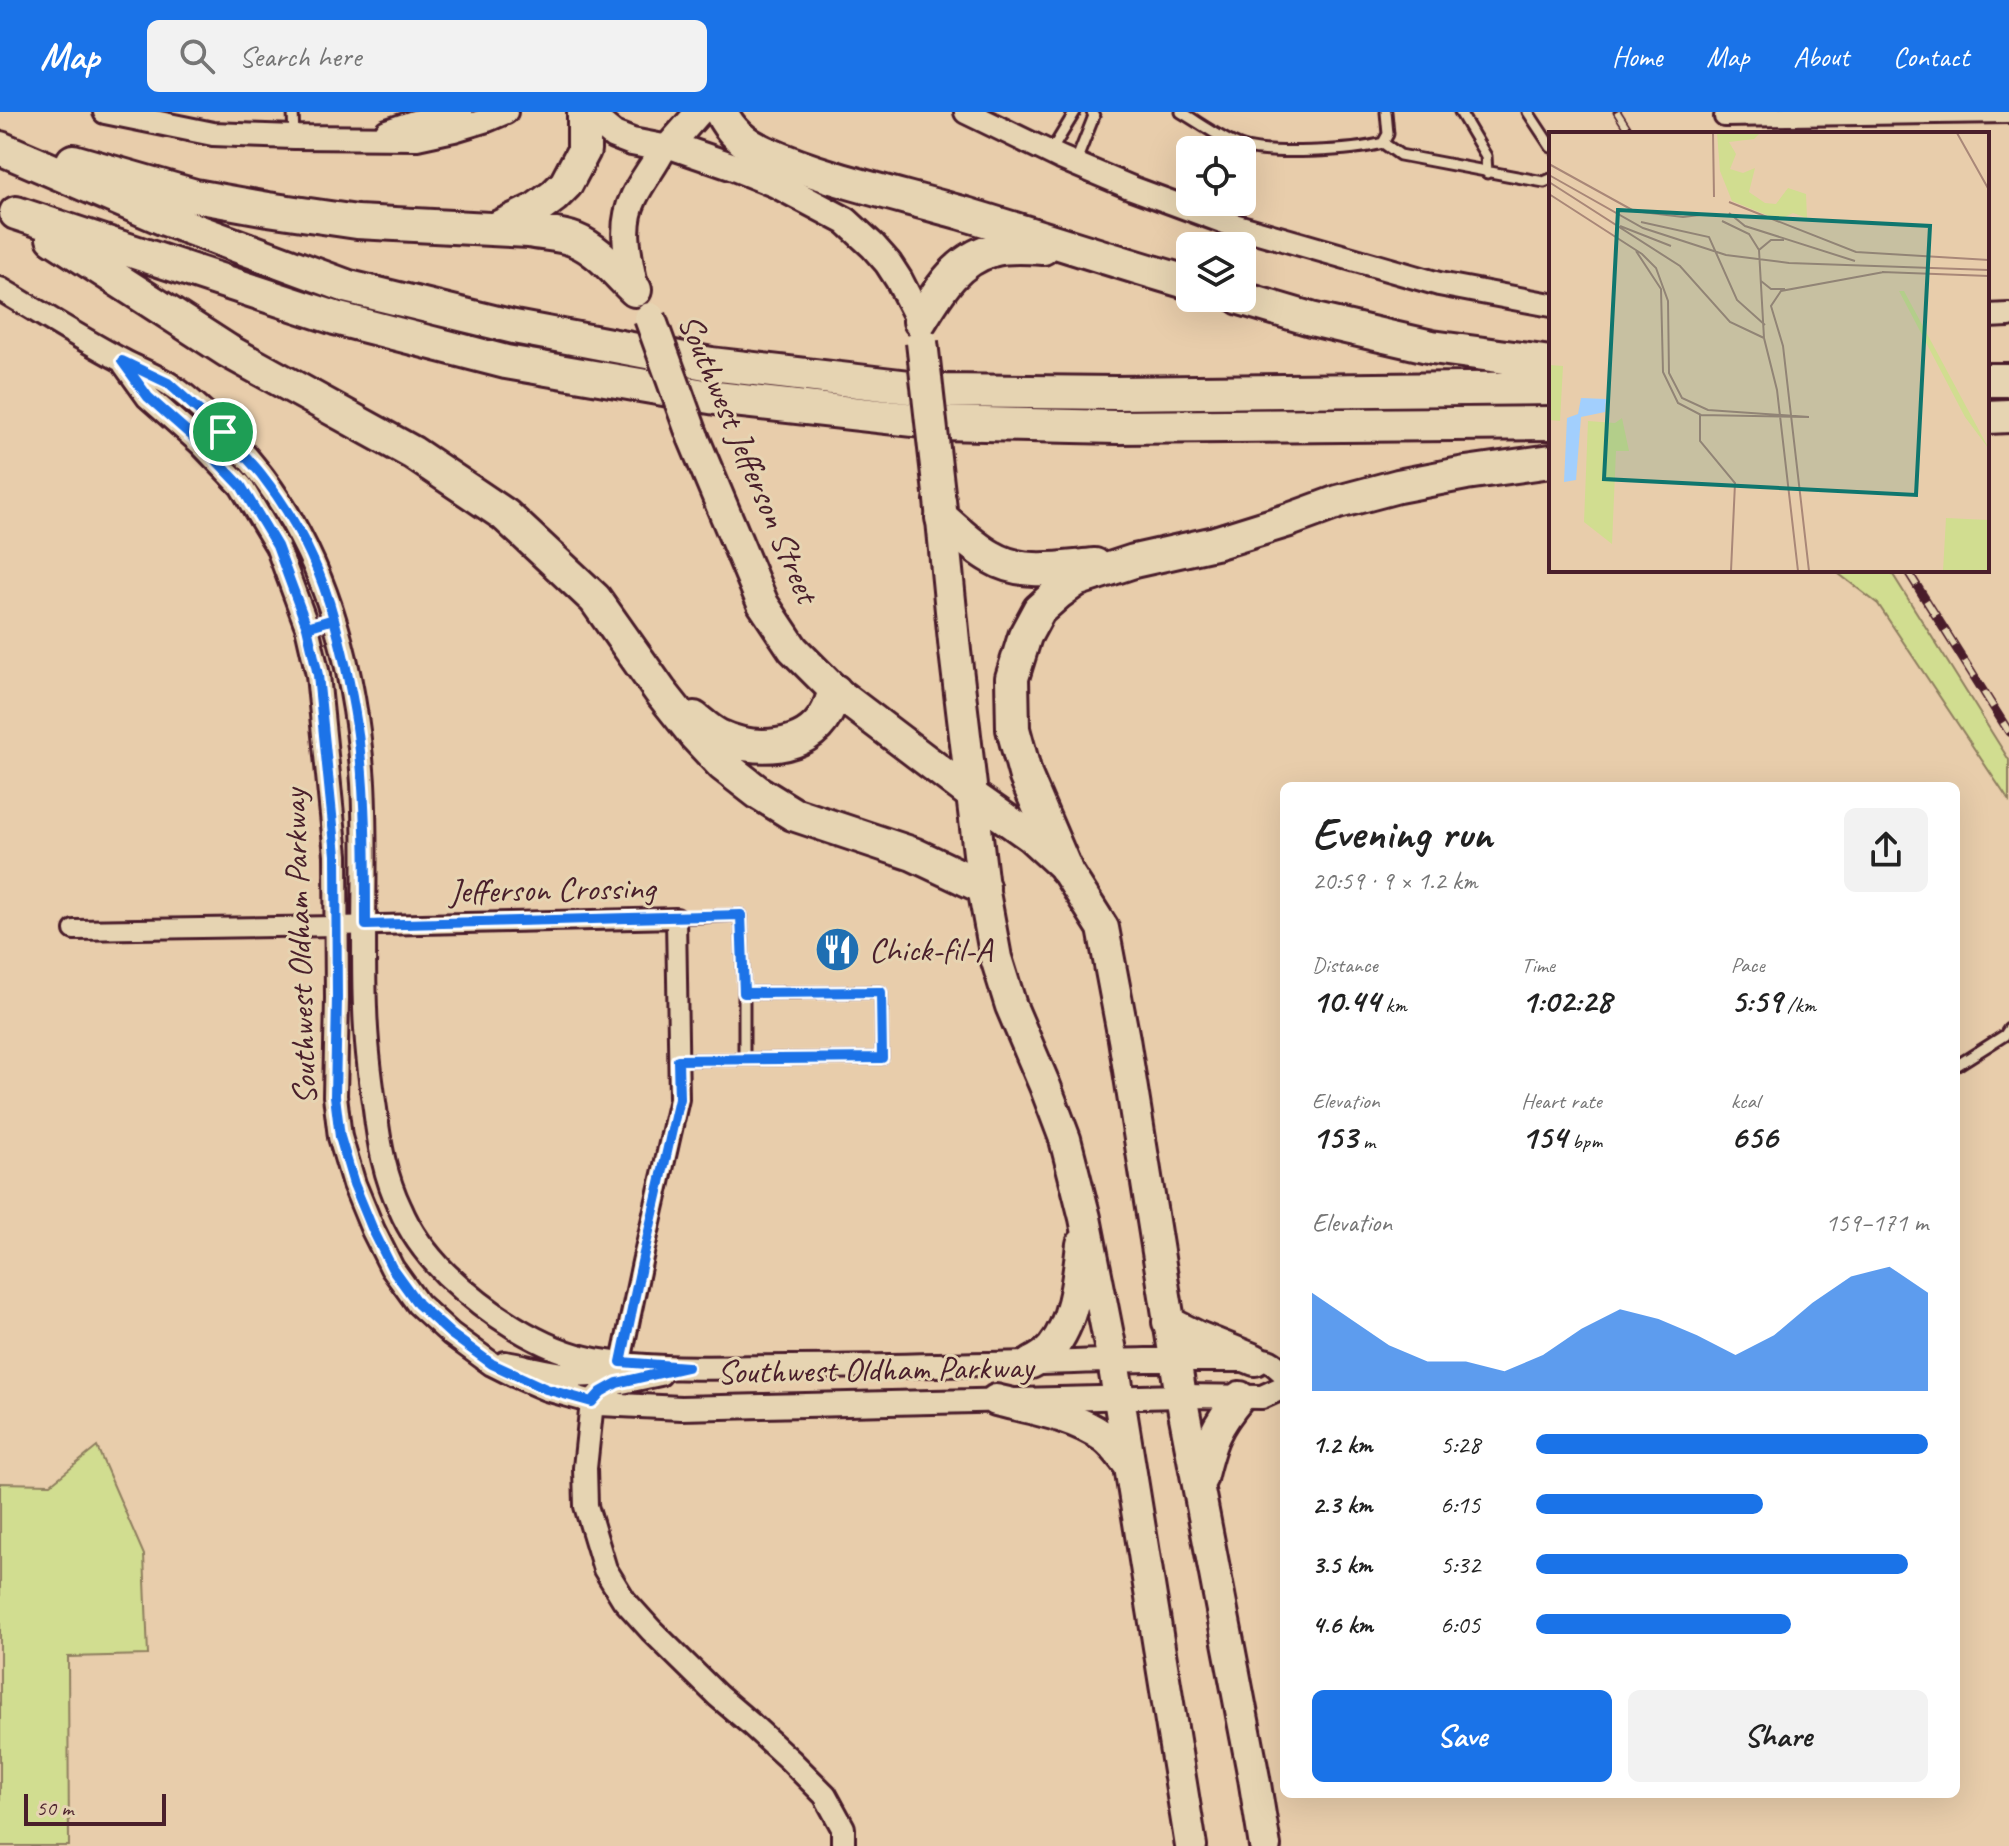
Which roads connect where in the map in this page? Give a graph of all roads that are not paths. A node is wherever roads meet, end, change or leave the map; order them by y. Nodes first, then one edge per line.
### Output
1 (105, 112) edge
2 (293, 112) edge
3 (461, 112) edge
4 (506, 112) edge
5 (585, 112) edge
6 (699, 112) edge
7 (721, 112) edge
8 (1075, 112) edge
9 (1092, 112) edge
10 (1181, 112) edge
11 (1386, 112) edge
12 (1460, 112) edge
13 (1528, 112) edge
14 (963, 113) edge
15 (2009, 113) edge
16 (1724, 117) dead end
17 (370, 136) junction
18 (294, 137) junction
19 (0, 140) edge
20 (1383, 143) junction
21 (1549, 144) edge
22 (667, 147) junction
23 (0, 148) edge
24 (1050, 153) junction
25 (1075, 164) junction
26 (1487, 173) junction
27 (1549, 180) edge
28 (8, 209) edge
29 (494, 230) junction
30 (1075, 249) junction
31 (1176, 279) edge
32 (0, 289) edge
33 (635, 290) junction
34 (1256, 303) edge
35 (1549, 305) edge
36 (2009, 315) edge
37 (1989, 316) edge
38 (921, 331) junction
39 (122, 361) junction
40 (1549, 363) edge
41 (1549, 388) edge
42 (2009, 416) edge
43 (1989, 417) edge
44 (1549, 423) edge
45 (1549, 461) edge
46 (940, 506) junction
47 (1134, 561) junction
48 (334, 619) junction
49 (307, 627) junction
50 (660, 691) junction
51 (835, 691) junction
52 (972, 795) junction
53 (1065, 868) junction
54 (983, 887) junction
55 (676, 918) junction
56 (366, 925) junction
57 (336, 926) junction
58 (74, 930) dead end
59 (744, 993) junction
60 (2009, 1029) edge
61 (744, 1059) junction
62 (678, 1060) junction
63 (1960, 1063) edge
64 (1085, 1218) junction
65 (1168, 1322) junction
66 (1175, 1360) junction
67 (1255, 1360) junction
68 (488, 1361) junction
69 (1113, 1361) junction
70 (621, 1362) junction
71 (1031, 1363) junction
72 (687, 1367) junction
73 (1280, 1370) edge
74 (1280, 1389) edge
75 (1181, 1396) junction
76 (1119, 1397) junction
77 (1240, 1397) junction
78 (996, 1400) junction
79 (592, 1402) junction
80 (1129, 1465) junction
81 (1199, 1489) junction
82 (843, 1846) edge
83 (1191, 1846) edge
84 (1265, 1846) edge

1 - 18 street
2 - 18 lane
3 - 17 street
4 - 17 street
5 - 22 main road
5 - 29 highway
6 - 22 main road, Southwest Jefferson Street
7 - 30 highway
8 - 24 lane
9 - 25 lane
10 - 20 lane
11 - 20 lane
12 - 26 lane
13 - 21 lane
14 - 24 street
15 - 16 street
17 - 18 street
19 - 29 highway
20 - 26 lane
22 - 33 main road, Southwest Jefferson Street
22 - 38 main road
23 - 41 highway
24 - 25 street
25 - 35 street
26 - 27 lane
28 - 44 highway
28 - 50 highway
29 - 33 highway
30 - 31 highway
30 - 38 highway
32 - 39 street, Southwest Oldham Parkway
33 - 51 highway, Southwest Jefferson Street, bridge
34 - 40 highway
36 - 37 street
38 - 46 highway, bridge
39 - 48 street, Southwest Oldham Parkway
39 - 49 street, Southwest Oldham Parkway
42 - 43 highway
45 - 47 highway
46 - 47 highway
46 - 52 highway
47 - 53 highway
48 - 49 street
48 - 56 street, Southwest Oldham Parkway
49 - 57 street, Southwest Oldham Parkway
50 - 51 highway
50 - 54 highway
51 - 52 highway, Southwest Jefferson Street
52 - 53 highway, Southwest Jefferson Street
52 - 54 highway
53 - 65 highway, Southwest Jefferson Street
54 - 64 highway
55 - 56 street, Jefferson Crossing
55 - 59 lane
55 - 62 street, Jefferson Crossing
56 - 57 street, Jefferson Crossing
56 - 70 street, Southwest Oldham Parkway
57 - 58 street, Jefferson Crossing
57 - 68 street, Southwest Oldham Parkway
59 - 61 lane
59 - 61 lane
60 - 63 lane
61 - 62 lane
62 - 70 street, Jefferson Crossing
64 - 69 highway
64 - 71 highway
65 - 66 highway, Southwest Jefferson Street
65 - 67 highway
66 - 67 street, Southwest Oldham Parkway
66 - 69 street, Southwest Oldham Parkway
66 - 75 highway, Southwest Jefferson Street
67 - 73 street, Southwest Oldham Parkway
68 - 70 street
68 - 79 street, Southwest Oldham Parkway
69 - 71 street, Southwest Oldham Parkway
69 - 76 highway
70 - 72 street, Southwest Oldham Parkway
71 - 72 street, Southwest Oldham Parkway
72 - 79 street
74 - 77 street, Southwest Oldham Parkway
75 - 76 street, Southwest Oldham Parkway
75 - 77 street, Southwest Oldham Parkway
75 - 81 highway, Southwest Jefferson Street
76 - 78 street, Southwest Oldham Parkway
76 - 80 highway
77 - 81 highway
78 - 79 street, Southwest Oldham Parkway
78 - 80 highway
79 - 82 street
80 - 83 highway
81 - 84 highway, Southwest Jefferson Street

